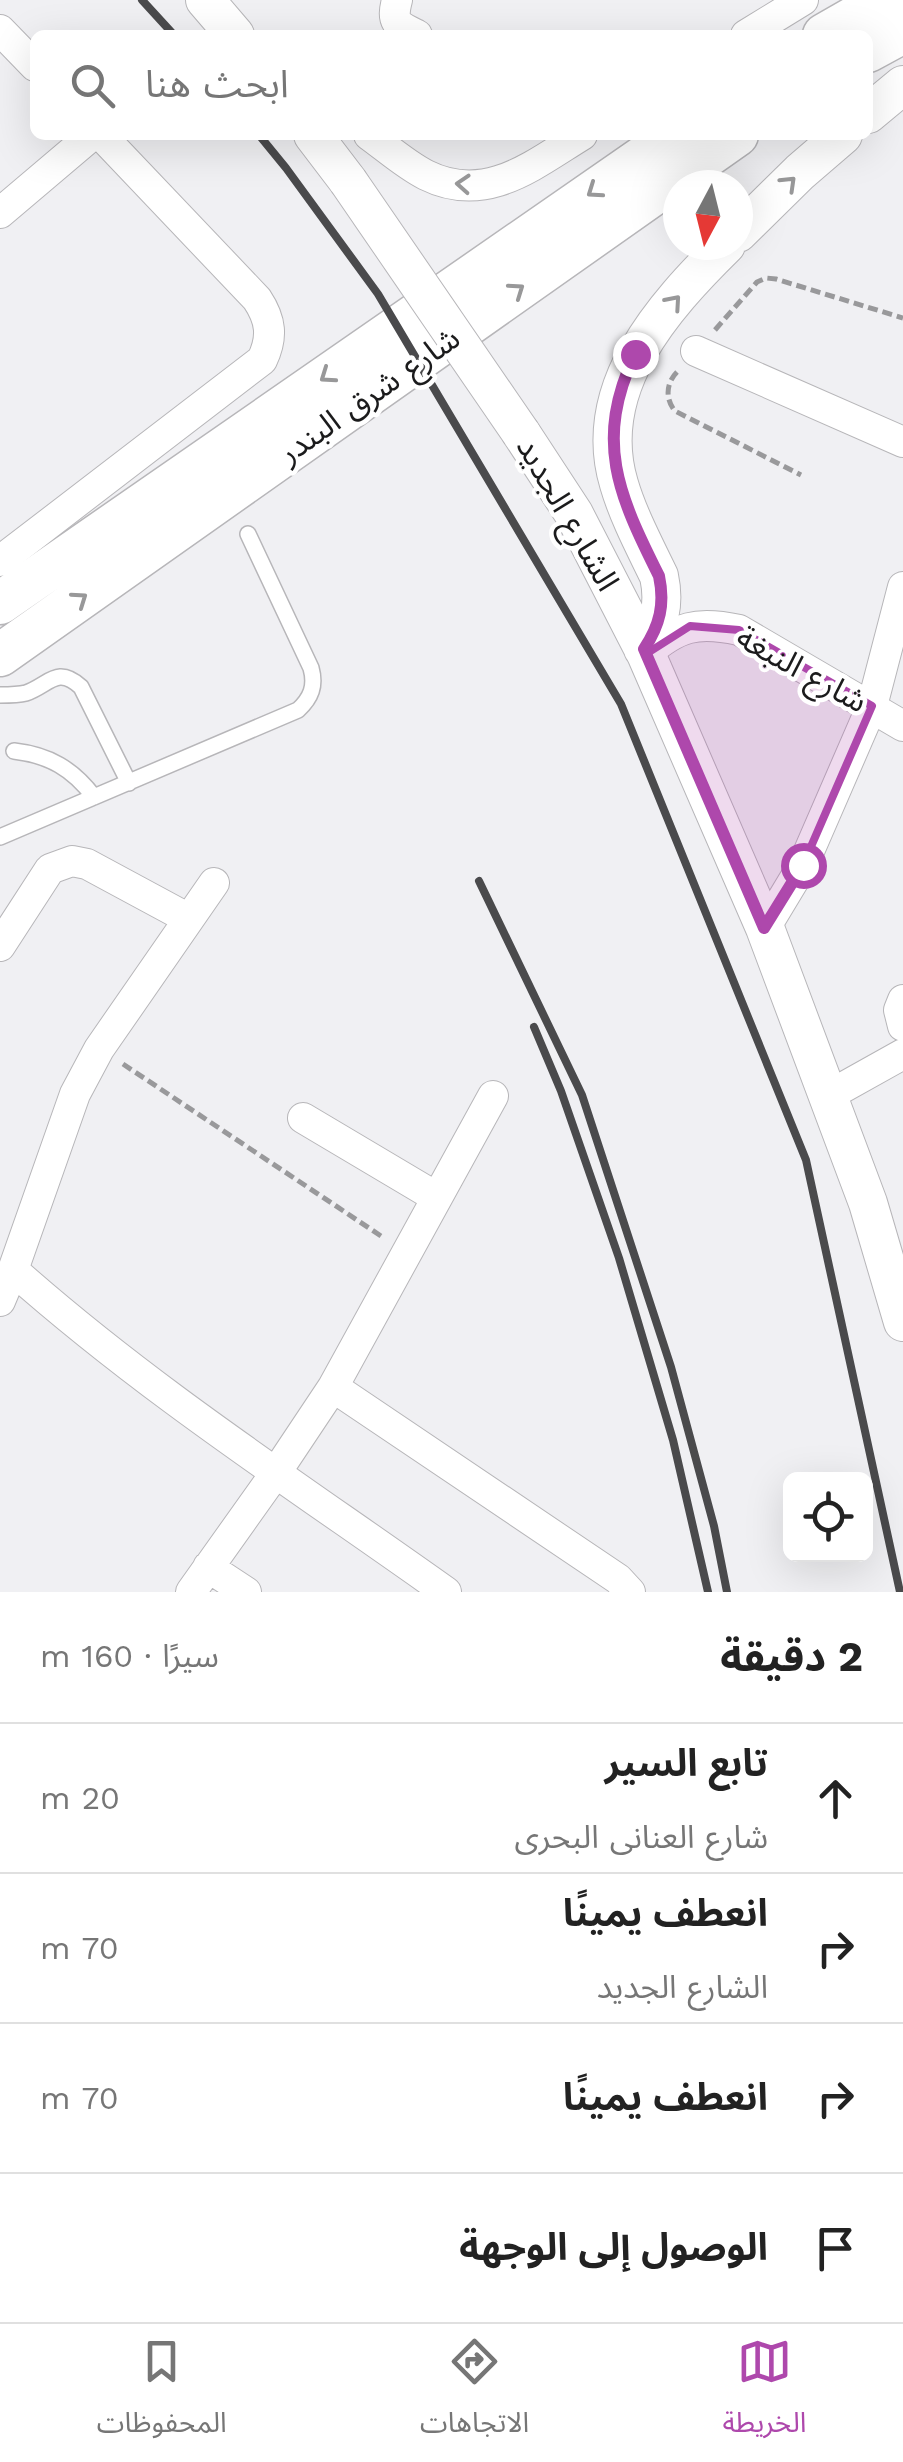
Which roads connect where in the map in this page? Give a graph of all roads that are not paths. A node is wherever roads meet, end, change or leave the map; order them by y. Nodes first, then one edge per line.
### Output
1 (204, 0) edge
2 (397, 0) edge
3 (803, 0) edge
4 (884, 0) edge
5 (0, 30) edge
6 (231, 30) edge
7 (409, 30) edge
8 (754, 30) edge
9 (833, 30) edge
10 (903, 32) edge
11 (873, 48) edge
12 (30, 61) edge
13 (903, 85) edge
14 (873, 110) edge
15 (86, 140) edge
16 (106, 140) edge
17 (317, 140) edge
18 (376, 140) edge
19 (574, 140) edge
20 (667, 140) edge
21 (730, 140) edge
22 (838, 140) edge
23 (0, 212) edge
24 (753, 218) edge
25 (713, 260) edge
26 (696, 352) dead end
27 (903, 442) edge
28 (248, 534) dead end
29 (0, 561) edge
30 (0, 603) edge
31 (901, 606) edge
32 (645, 651) junction
33 (0, 655) edge
34 (0, 695) edge
35 (872, 706) junction
36 (903, 726) edge
37 (14, 751) dead end
38 (129, 782) junction
39 (94, 797) junction
40 (0, 838) edge
41 (214, 884) dead end
42 (189, 919) junction
43 (764, 928) junction
44 (0, 946) edge
45 (903, 1000) edge
46 (903, 1026) edge
47 (903, 1054) edge
48 (492, 1096) dead end
49 (826, 1097) junction
50 (303, 1118) dead end
51 (436, 1197) junction
52 (13, 1270) junction
53 (0, 1301) edge
54 (903, 1322) edge
55 (333, 1387) junction
56 (277, 1471) junction
57 (199, 1580) edge
58 (246, 1592) edge
59 (446, 1592) edge
60 (630, 1592) edge

1 - 6 street
2 - 7 street
3 - 8 street
4 - 9 main road
5 - 12 street
10 - 11 main road
13 - 14 street
15 - 23 street
16 - 29 street
17 - 32 street, الشارع الجديد, bridge
19 -> 18 street
20 -> 30 main road, شارع شرق البندر
33 -> 21 main road, شارع شرق البندر
24 -> 22 street
32 -> 25 street
26 - 27 street
28 - 38 lane
31 - 35 street
32 - 35 street, شارع النبغة
32 - 43 street, الشارع الجديد
34 - 38 lane
35 - 36 street, شارع النبغة
35 - 43 street
37 - 39 lane
38 - 39 lane
39 - 40 lane
41 - 42 street
42 - 44 street
42 - 52 street
43 - 49 street, الشارع الجديد
45 - 46 street
47 - 49 street
48 - 51 street
49 - 54 street, الشارع الجديد
50 - 51 street
51 - 55 street
52 - 53 street
52 - 56 street
55 - 56 street
55 - 60 street
56 - 57 street
56 - 59 street
57 - 58 street

